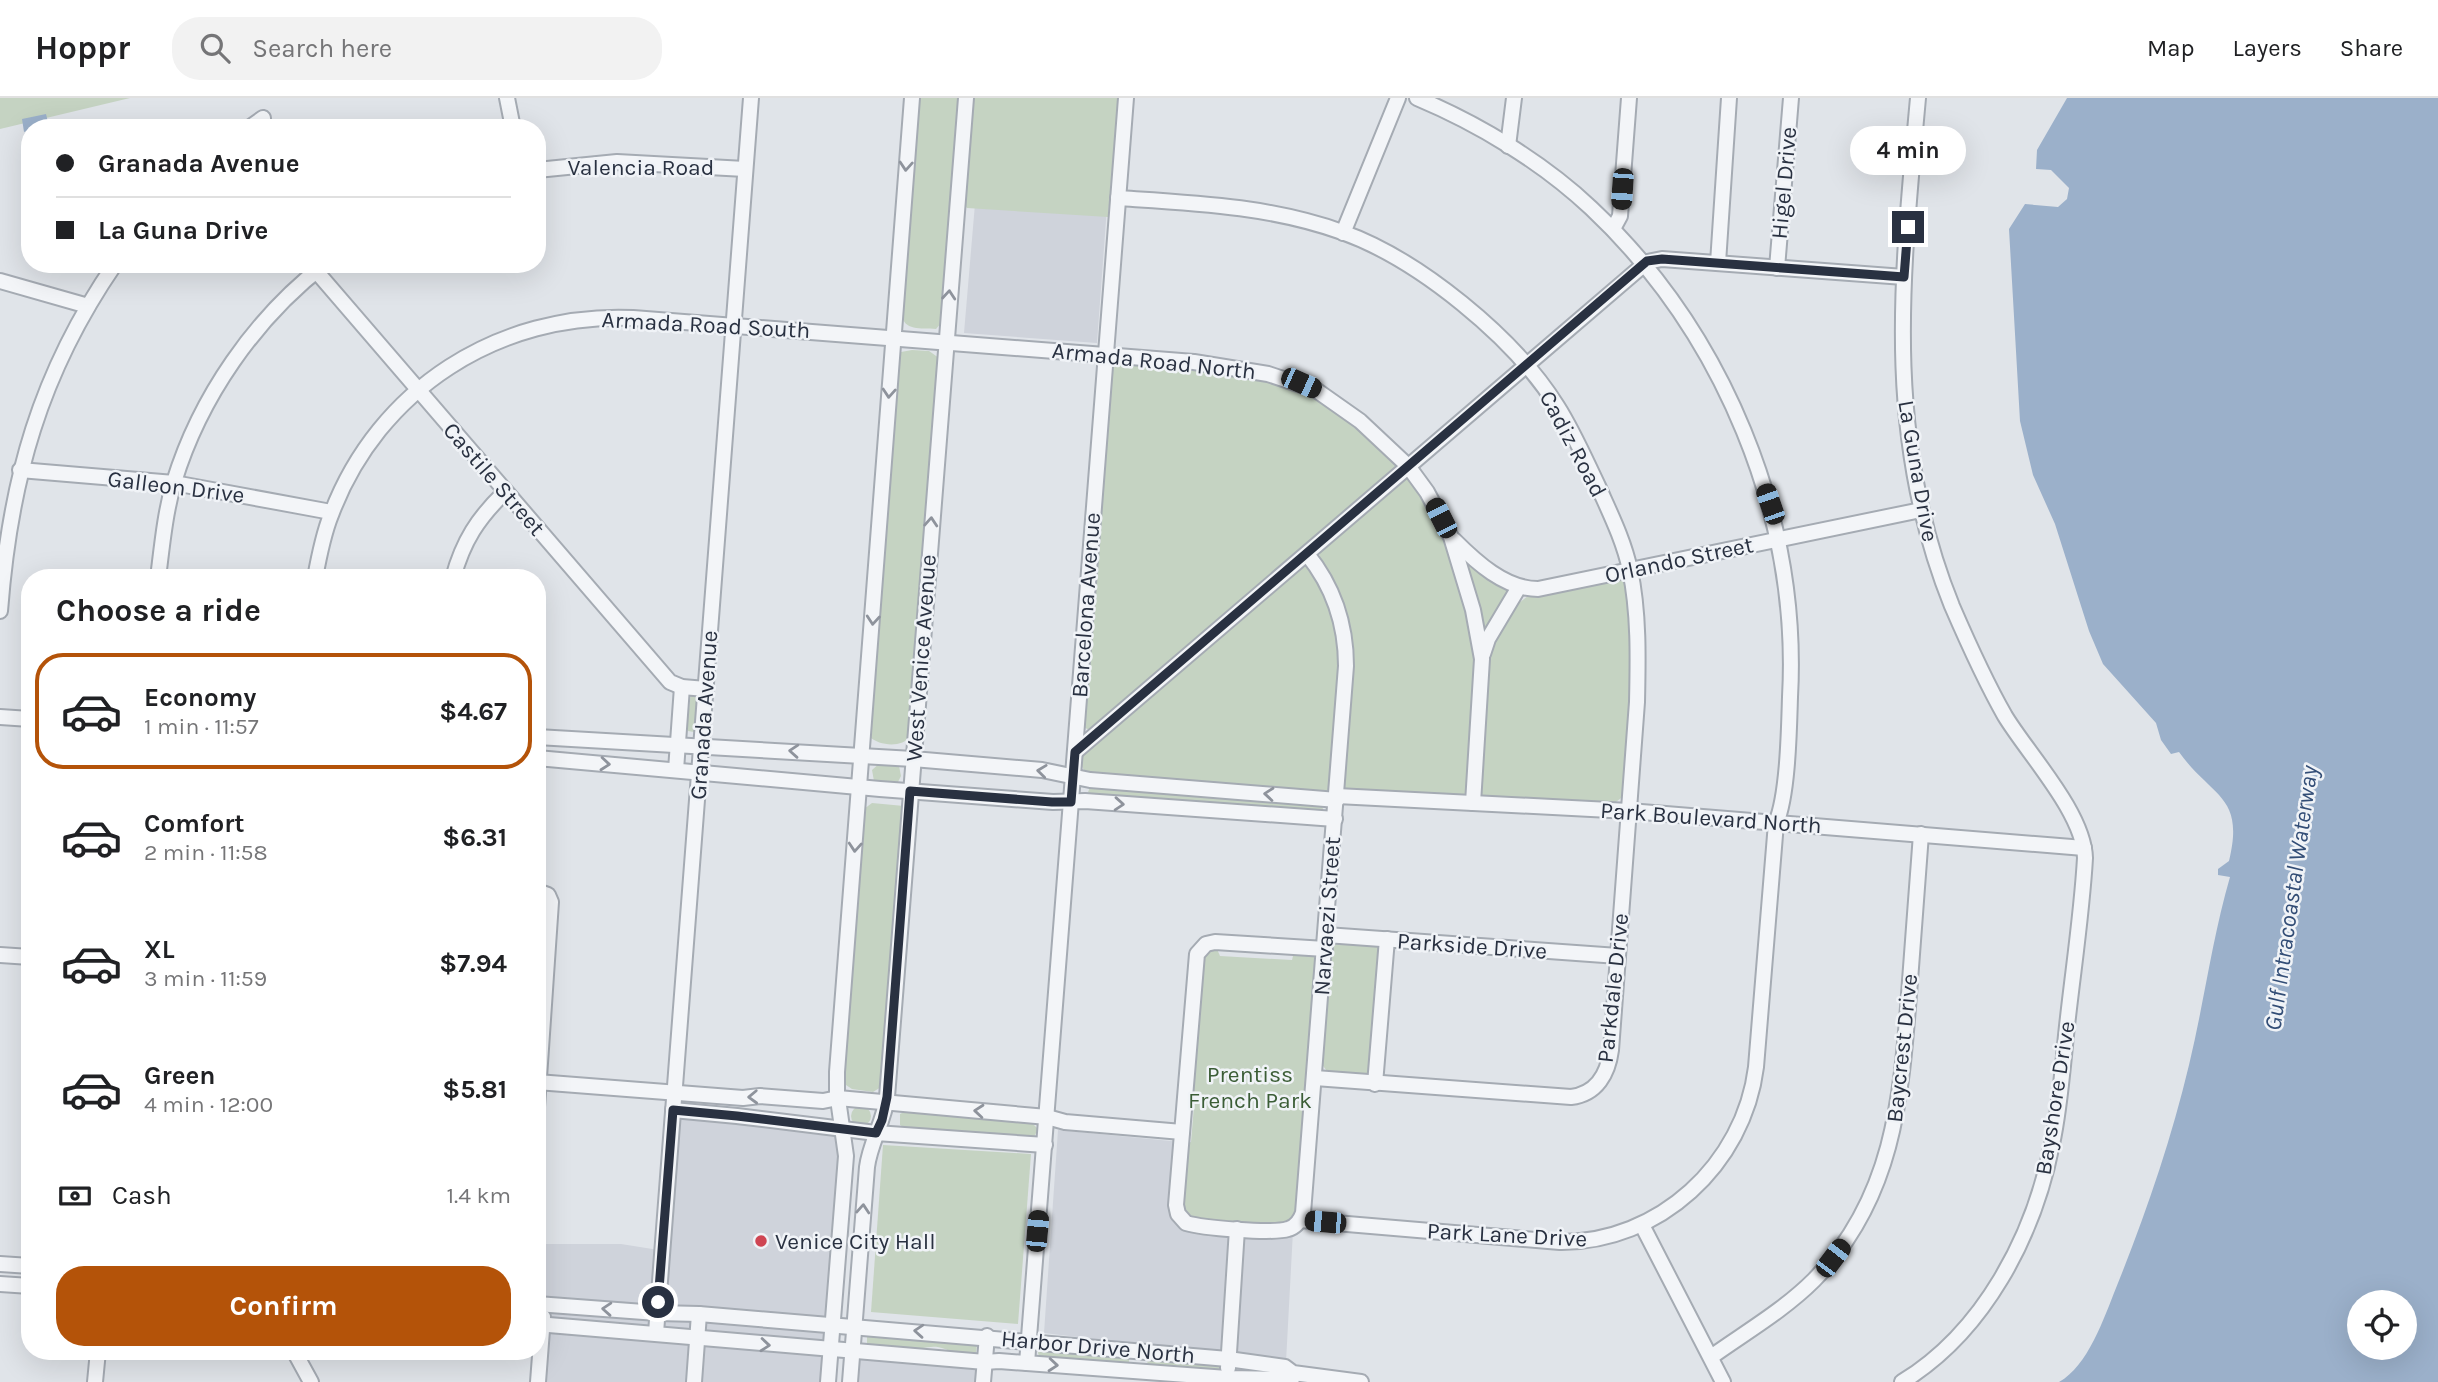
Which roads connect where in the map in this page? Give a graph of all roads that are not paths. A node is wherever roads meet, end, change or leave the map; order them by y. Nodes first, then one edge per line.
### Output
1 (507, 98) edge
2 (751, 98) edge
3 (912, 98) edge
4 (966, 98) edge
5 (1126, 98) edge
6 (1398, 98) edge
7 (1417, 98) edge
8 (1514, 98) edge
9 (1629, 98) edge
10 (1729, 98) edge
11 (1791, 98) edge
12 (1918, 98) edge
13 (511, 119) edge
14 (1507, 146) junction
15 (546, 169) edge
16 (745, 169) junction
17 (1118, 198) junction
18 (1613, 229) junction
19 (1343, 233) junction
20 (1718, 263) junction
21 (1642, 264) junction
22 (1777, 268) junction
23 (109, 273) edge
24 (310, 273) edge
25 (323, 273) edge
26 (1904, 277) junction
27 (0, 281) edge
28 (89, 306) junction
29 (734, 325) junction
30 (893, 338) junction
31 (945, 342) junction
32 (1105, 353) junction
33 (1526, 365) junction
34 (417, 389) junction
35 (1408, 466) junction
36 (20, 470) junction
37 (174, 483) junction
38 (505, 492) junction
39 (1921, 510) junction
40 (331, 512) junction
41 (1451, 537) junction
42 (1779, 540) junction
43 (1307, 554) junction
44 (160, 569) edge
45 (318, 569) edge
46 (456, 569) edge
47 (1630, 571) junction
48 (1518, 587) junction
49 (0, 611) edge
50 (1482, 659) junction
51 (682, 687) junction
52 (706, 689) junction
53 (0, 717) edge
54 (21, 718) edge
55 (546, 738) edge
56 (702, 745) junction
57 (678, 746) junction
58 (1075, 752) junction
59 (862, 755) junction
60 (546, 759) edge
61 (913, 759) junction
62 (676, 770) junction
63 (699, 774) junction
64 (1073, 776) junction
65 (859, 788) junction
66 (910, 791) junction
67 (1337, 798) junction
68 (1071, 802) junction
69 (1474, 803) junction
70 (1629, 811) junction
71 (1335, 819) junction
72 (1776, 822) junction
73 (1921, 834) junction
74 (2084, 848) junction
75 (546, 894) edge
76 (1387, 939) junction
77 (1326, 942) junction
78 (0, 955) edge
79 (21, 956) edge
80 (1618, 956) junction
81 (546, 971) edge
82 (1315, 1078) junction
83 (546, 1083) edge
84 (1375, 1084) junction
85 (675, 1093) junction
86 (838, 1098) junction
87 (886, 1102) junction
88 (673, 1110) junction
89 (1047, 1117) junction
90 (842, 1130) junction
91 (1182, 1132) junction
92 (876, 1133) junction
93 (1045, 1145) junction
94 (1300, 1220) junction
95 (1642, 1225) junction
96 (1237, 1229) junction
97 (0, 1264) edge
98 (21, 1265) edge
99 (0, 1284) edge
100 (21, 1285) edge
101 (546, 1304) edge
102 (657, 1313) junction
103 (699, 1314) junction
104 (546, 1324) edge
105 (832, 1324) junction
106 (854, 1326) junction
107 (656, 1333) junction
108 (987, 1336) junction
109 (697, 1339) junction
110 (1028, 1341) junction
111 (830, 1350) junction
112 (852, 1351) junction
113 (1142, 1351) junction
114 (1711, 1356) junction
115 (1228, 1359) junction
116 (97, 1360) edge
117 (299, 1360) edge
118 (539, 1360) edge
119 (985, 1362) junction
120 (1027, 1363) junction
121 (1141, 1377) edge
122 (1227, 1378) junction
123 (1292, 1378) edge
124 (96, 1382) edge
125 (311, 1382) edge
126 (538, 1382) edge
127 (694, 1382) edge
128 (828, 1382) edge
129 (850, 1382) edge
130 (983, 1382) edge
131 (1360, 1382) edge
132 (1723, 1382) edge
133 (1902, 1382) edge

1 - 13 street
2 - 16 street, Granada Avenue
3 -> 30 street
31 -> 4 street, West Venice Avenue
5 - 17 street, Barcelona Avenue
6 - 19 street
7 - 14 street, Park Lane Drive
8 - 14 street
9 - 18 street
10 - 20 street
11 - 22 street, Higel Drive
12 - 26 street, La Guna Drive
14 - 18 street, Park Lane Drive
15 - 16 street, Valencia Road
16 - 29 street, Granada Avenue
17 - 19 street, Cadiz Road
17 - 32 street, Barcelona Avenue
18 - 21 street, Park Lane Drive
19 - 33 street, Cadiz Road
20 - 21 street
20 - 22 street
21 - 33 street
21 - 42 street, Park Lane Drive
22 - 26 street
23 - 28 street
24 - 37 street
25 - 34 street, Castile Street
26 - 39 street, La Guna Drive
27 - 28 street
28 - 36 street
29 - 30 street, Armada Road South
29 - 34 street, Armada Road South
29 - 52 street, Granada Avenue
30 - 31 street, Armada Road North
30 -> 59 street
31 - 32 street, Armada Road North
61 -> 31 street, West Venice Avenue
32 - 35 street, Armada Road North
32 - 58 street, Barcelona Avenue
33 - 35 street
33 - 47 street, Cadiz Road
34 - 38 street, Castile Street
34 - 40 street, Armada Road South
35 - 41 street, Armada Road North
35 - 43 street
36 - 37 street, Galleon Drive
36 - 49 street
37 - 40 street, Galleon Drive
37 - 44 street
38 - 46 street
38 - 51 street, Castile Street
39 - 42 street, Orlando Street
39 - 74 street, La Guna Drive
40 - 45 street, Armada Road South
41 - 48 street
41 - 50 street, Armada Road North
42 - 47 street, Orlando Street
42 - 72 street, Park Lane Drive
43 - 58 street
43 - 67 street, Narvaezi Street
47 - 48 street, Orlando Street
47 - 70 street, Cadiz Road
48 - 50 street
50 - 69 street, Armada Road North
51 - 52 street
51 - 57 street
52 - 56 street, Granada Avenue
53 - 54 street
55 - 57 street, Park Boulevard North
56 - 57 street, Park Boulevard North
59 -> 56 street, Park Boulevard North
56 - 63 street, Granada Avenue
57 - 62 street
58 - 64 street, Barcelona Avenue
59 - 61 street, Park Boulevard North
59 - 65 street
60 -> 62 street
64 -> 61 street, Park Boulevard North
61 - 66 street, West Venice Avenue
62 - 63 street
63 - 65 street
63 - 85 street, Granada Avenue
67 -> 64 street, Park Boulevard North
64 - 68 street, Barcelona Avenue
65 - 66 street
65 -> 86 street
66 - 68 street
66 - 87 street, West Venice Avenue
67 - 69 street, Park Boulevard North
67 - 71 street, Narvaezi Street
68 -> 71 street
68 - 89 street, Barcelona Avenue
69 - 70 street, Park Boulevard North
70 - 72 street, Park Boulevard North
70 - 80 street, Parkdale Drive
71 - 77 street, Narvaezi Street
72 - 73 street, Park Boulevard North
72 - 95 street, Park Lane Drive
73 - 74 street, Park Boulevard North
73 - 114 street, Baycrest Drive
74 - 133 street, Bayshore Drive
75 - 81 street
76 - 77 street, Parkside Drive
76 - 80 street, Parkside Drive
76 - 84 street
77 - 82 street, Narvaezi Street
77 - 91 street, Parkside Drive
78 - 79 street
80 - 84 street, Parkdale Drive
82 - 84 street, Parkdale Drive
82 - 94 street, Narvaezi Street
83 - 85 street
86 -> 85 street
85 - 88 street, Granada Avenue
86 - 87 street
86 - 90 street
89 -> 87 street
87 - 92 street, West Venice Avenue
88 - 90 street
88 - 102 street, Granada Avenue
89 - 91 street
89 - 93 street, Barcelona Avenue
90 - 92 street
90 - 105 street
91 - 96 street
92 - 93 street
106 -> 92 street, West Venice Avenue
93 - 110 street, Barcelona Avenue
94 - 95 street, Park Lane Drive
94 - 96 street
95 - 114 street
96 - 115 street
97 - 98 street
99 - 100 street
102 -> 101 street, Harbor Drive North
102 - 103 street, Harbor Drive North
102 - 107 street, Granada Avenue
103 - 105 street, Harbor Drive North
103 - 109 street
104 - 107 street, Harbor Drive North
105 - 106 street, Harbor Drive North
105 - 111 street
108 -> 106 street, Harbor Drive North
106 - 112 street, West Venice Avenue
107 - 109 street, Harbor Drive North
108 - 110 street, Harbor Drive North
108 - 119 street
109 -> 111 street, Harbor Drive North
109 - 127 street
110 - 113 street, Harbor Drive North
110 - 120 street, Barcelona Avenue
111 - 112 street, Harbor Drive North
111 - 128 street
112 - 119 street, Harbor Drive North
112 - 129 street, West Venice Avenue
113 - 115 street, Harbor Drive North
113 - 121 street
114 - 132 street
115 - 122 street
115 - 123 street, Harbor Drive North
116 - 124 street
117 - 125 street
118 - 126 street
119 - 120 street, Harbor Drive North
119 - 130 street
120 -> 121 street, Harbor Drive North
121 - 122 street, Harbor Drive North
122 - 123 street, Harbor Drive North
123 - 131 street, Harbor Drive North

